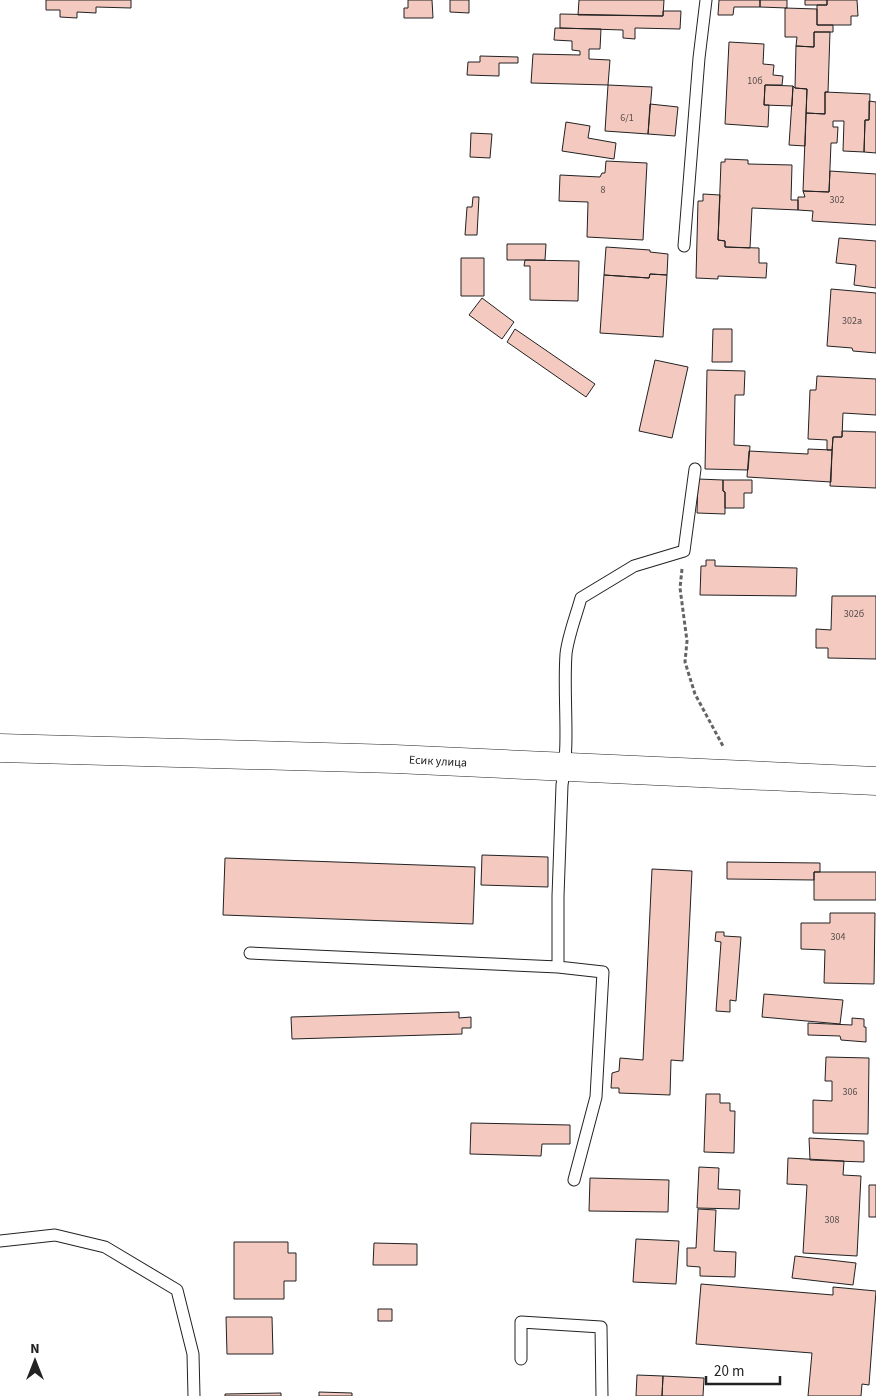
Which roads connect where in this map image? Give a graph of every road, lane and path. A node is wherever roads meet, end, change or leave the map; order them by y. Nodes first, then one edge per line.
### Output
1 (706, 0) edge
2 (684, 246) dead end
3 (695, 469) dead end
4 (684, 551) junction
5 (0, 748) edge
6 (565, 768) junction
7 (738, 776) junction
8 (876, 781) edge
9 (250, 953) dead end
10 (558, 967) junction
11 (574, 1180) dead end
12 (0, 1241) edge
13 (522, 1359) dead end
14 (194, 1396) edge
15 (602, 1396) edge

1 - 2 lane
3 - 4 lane
4 - 6 lane
4 - 7 path
5 - 6 street, Есик улица
6 - 7 street, Есик улица
6 - 10 lane
7 - 8 street, Есик улица
9 - 10 lane
10 - 11 lane
12 - 14 lane
13 - 15 lane

